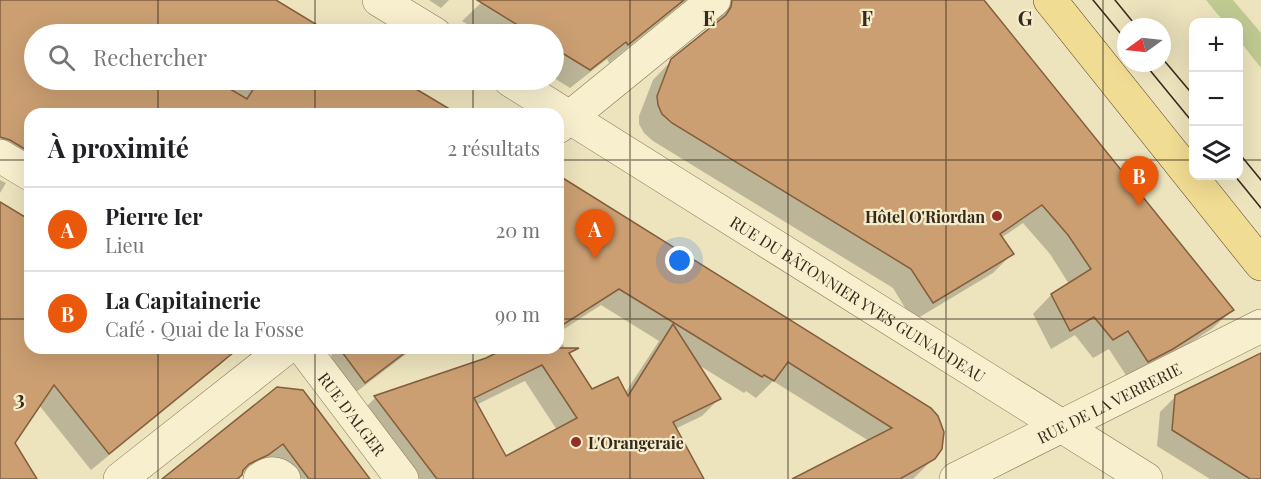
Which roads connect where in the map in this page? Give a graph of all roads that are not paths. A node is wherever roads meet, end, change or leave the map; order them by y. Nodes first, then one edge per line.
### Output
1 (379, 0) edge
2 (714, 0) edge
3 (1050, 0) edge
4 (419, 24) edge
5 (523, 90) edge
6 (547, 108) edge
7 (565, 122) edge
8 (0, 156) edge
9 (24, 170) edge
10 (1261, 264) edge
11 (1261, 326) edge
12 (278, 354) edge
13 (308, 354) edge
14 (1061, 425) junction
15 (120, 479) edge
16 (260, 479) edge
17 (284, 479) edge
18 (402, 479) edge
19 (956, 479) edge
20 (1146, 479) edge

1 - 4 street
2 - 7 street
3 - 10 main road
5 - 6 street, RUE DU BÂTONNIER YVES GUINAUDEAU
7 - 14 street, RUE DU BÂTONNIER YVES GUINAUDEAU
8 - 9 street
11 - 14 street, RUE DE LA VERRERIE
12 - 15 street
13 - 18 street, RUE D'ALGER
14 - 19 street, RUE DE LA VERRERIE
14 - 20 street, RUE DU BÂTONNIER YVES GUINAUDEAU
16 - 17 street

